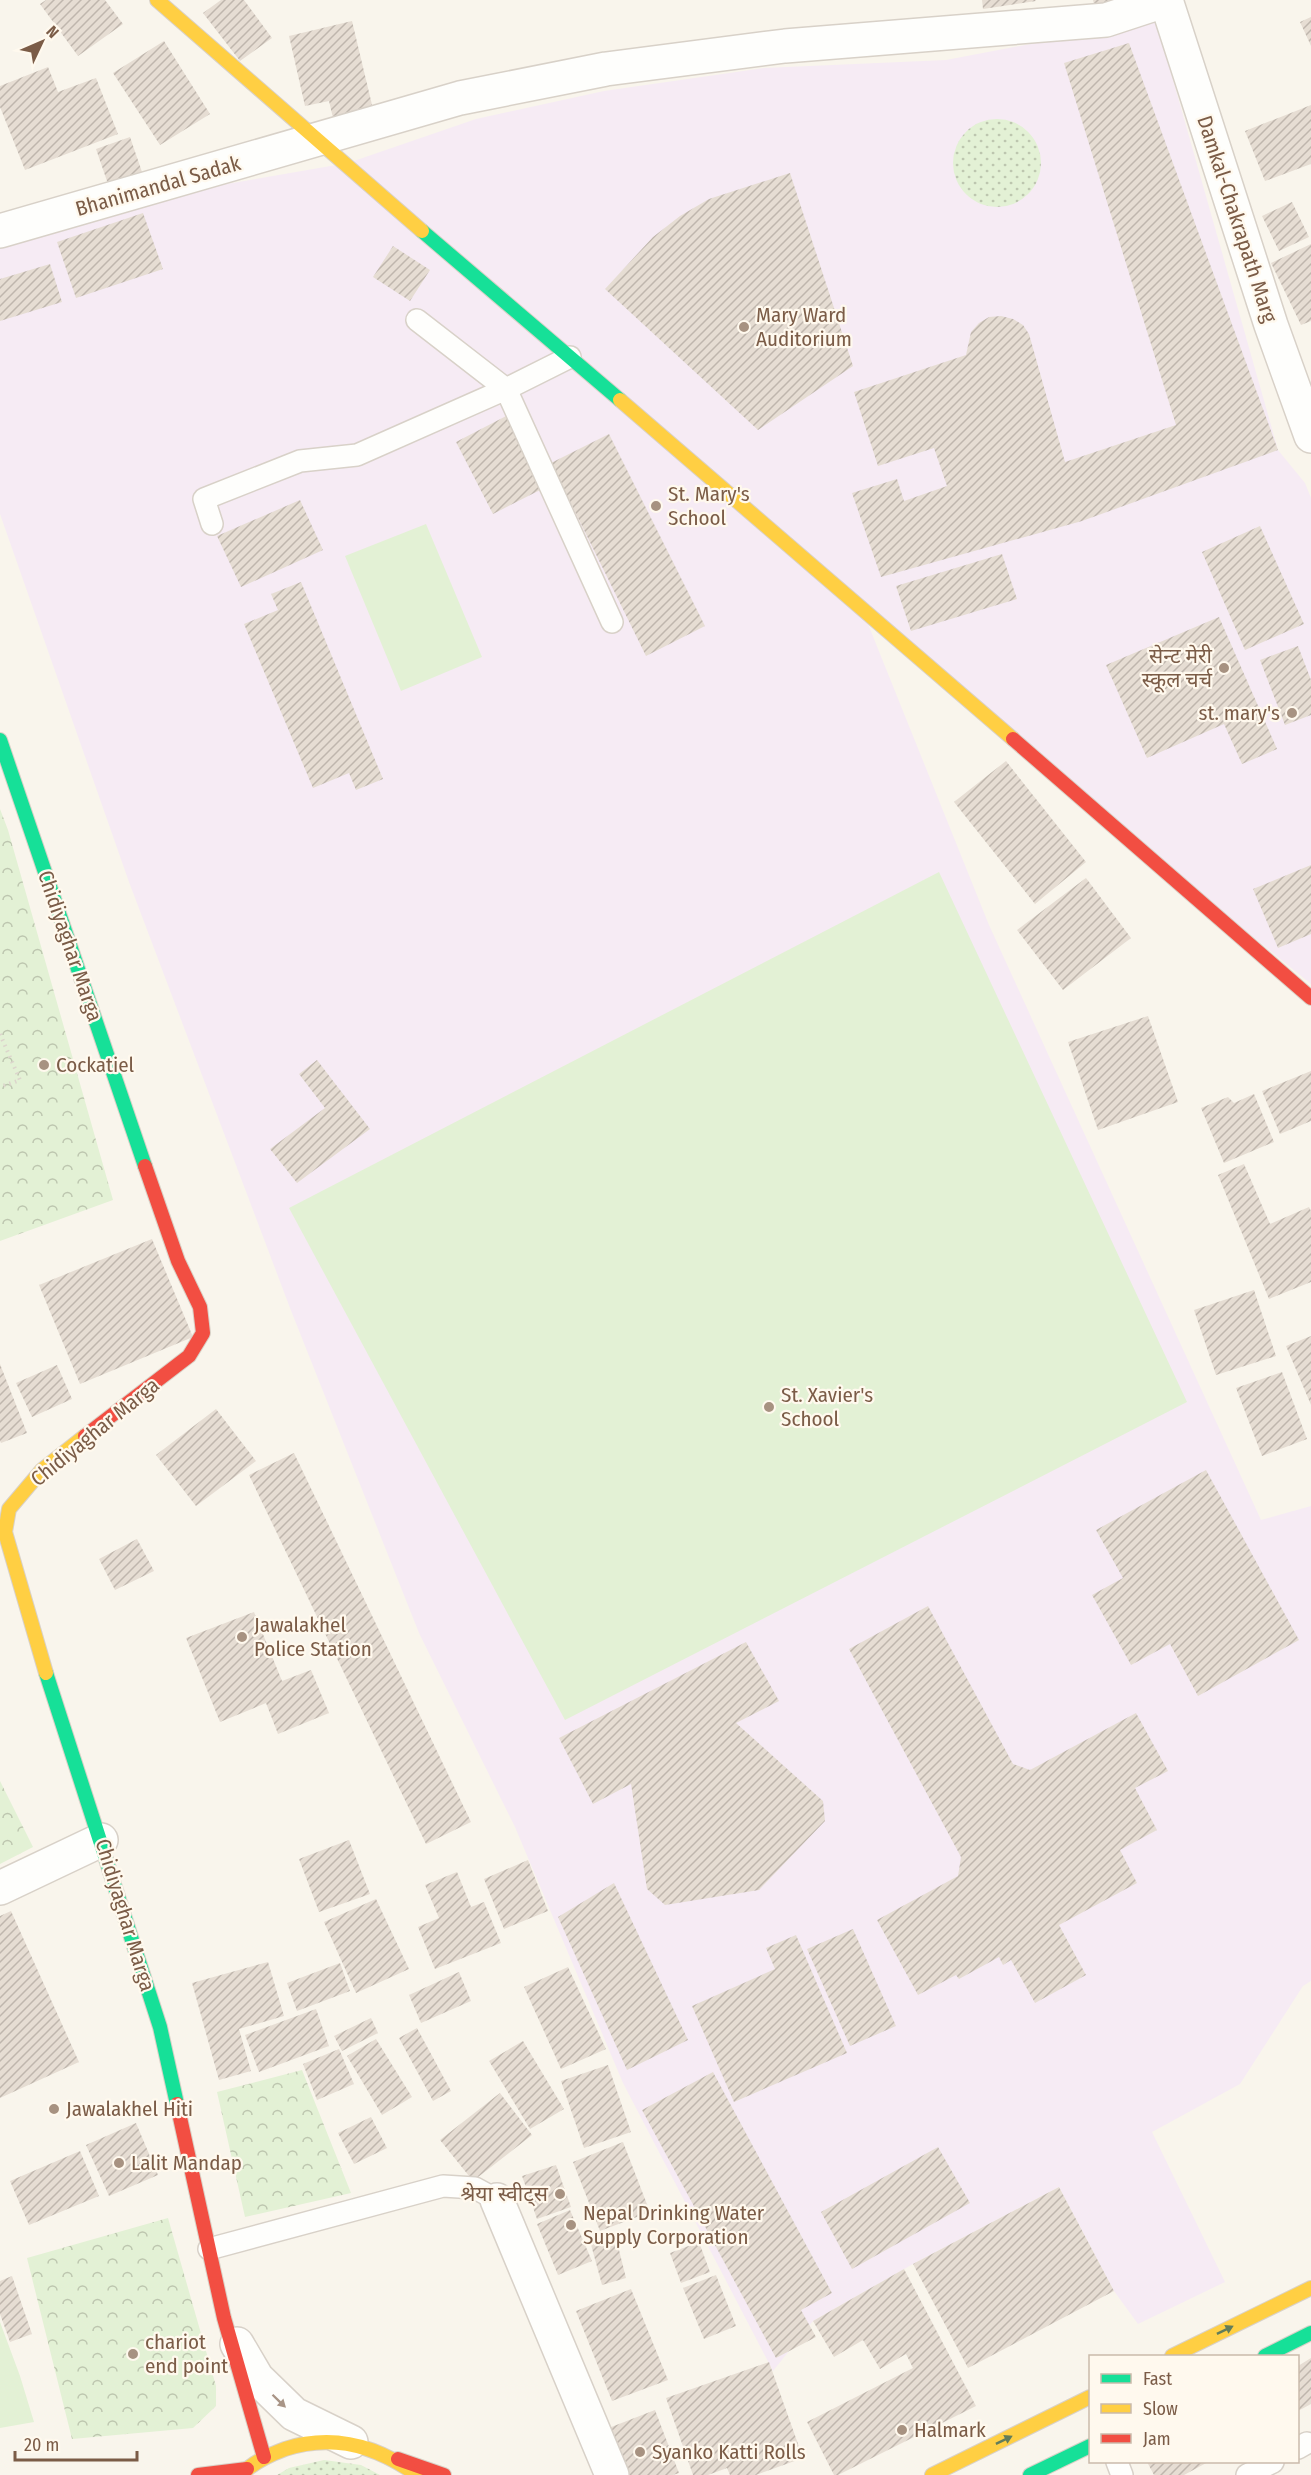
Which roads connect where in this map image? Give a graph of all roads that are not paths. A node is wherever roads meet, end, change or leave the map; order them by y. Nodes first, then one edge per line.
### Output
1 (157, 0) edge
2 (1167, 0) edge
3 (317, 141) junction
4 (0, 231) edge
5 (417, 320) dead end
6 (570, 357) junction
7 (506, 389) junction
8 (1311, 436) edge
9 (212, 524) dead end
10 (612, 622) dead end
11 (0, 740) edge
12 (1311, 998) edge
13 (102, 1840) junction
14 (0, 1888) edge
15 (497, 2200) joint
16 (209, 2249) junction
17 (1311, 2288) edge
18 (224, 2318) junction
19 (1311, 2333) edge
20 (1174, 2355) edge
21 (1267, 2355) edge
22 (1089, 2397) edge
23 (351, 2442) junction
24 (1089, 2446) edge
25 (264, 2457) junction
26 (398, 2459) junction
27 (1271, 2463) edge
28 (244, 2472) edge
29 (198, 2475) edge
30 (417, 2475) edge
31 (444, 2475) edge
32 (612, 2475) edge
33 (932, 2475) edge
34 (1030, 2475) edge
35 (1247, 2475) edge

1 - 3 street
2 - 3 street, Bhanimandal Sadak
2 - 8 street, Damkal-Chakrapath Marg
3 - 4 street, Bhanimandal Sadak
3 - 6 street
5 - 7 lane
6 - 7 lane
6 - 12 street
7 - 9 lane
7 - 10 lane
11 - 13 street, Chidiyaghar Marga
13 - 14 street
13 - 16 street, Chidiyaghar Marga
15 - 16 lane
15 - 32 street
16 - 18 street, Chidiyaghar Marga
20 -> 17 street
18 -> 23 street, Chidiyaghar Marga
18 - 25 street, Chidiyaghar Marga
19 - 21 street
33 -> 22 street
23 - 25 street
23 - 26 street
24 - 34 street
25 - 28 street
26 - 30 street
26 - 31 street
27 - 35 lane
28 - 29 street

